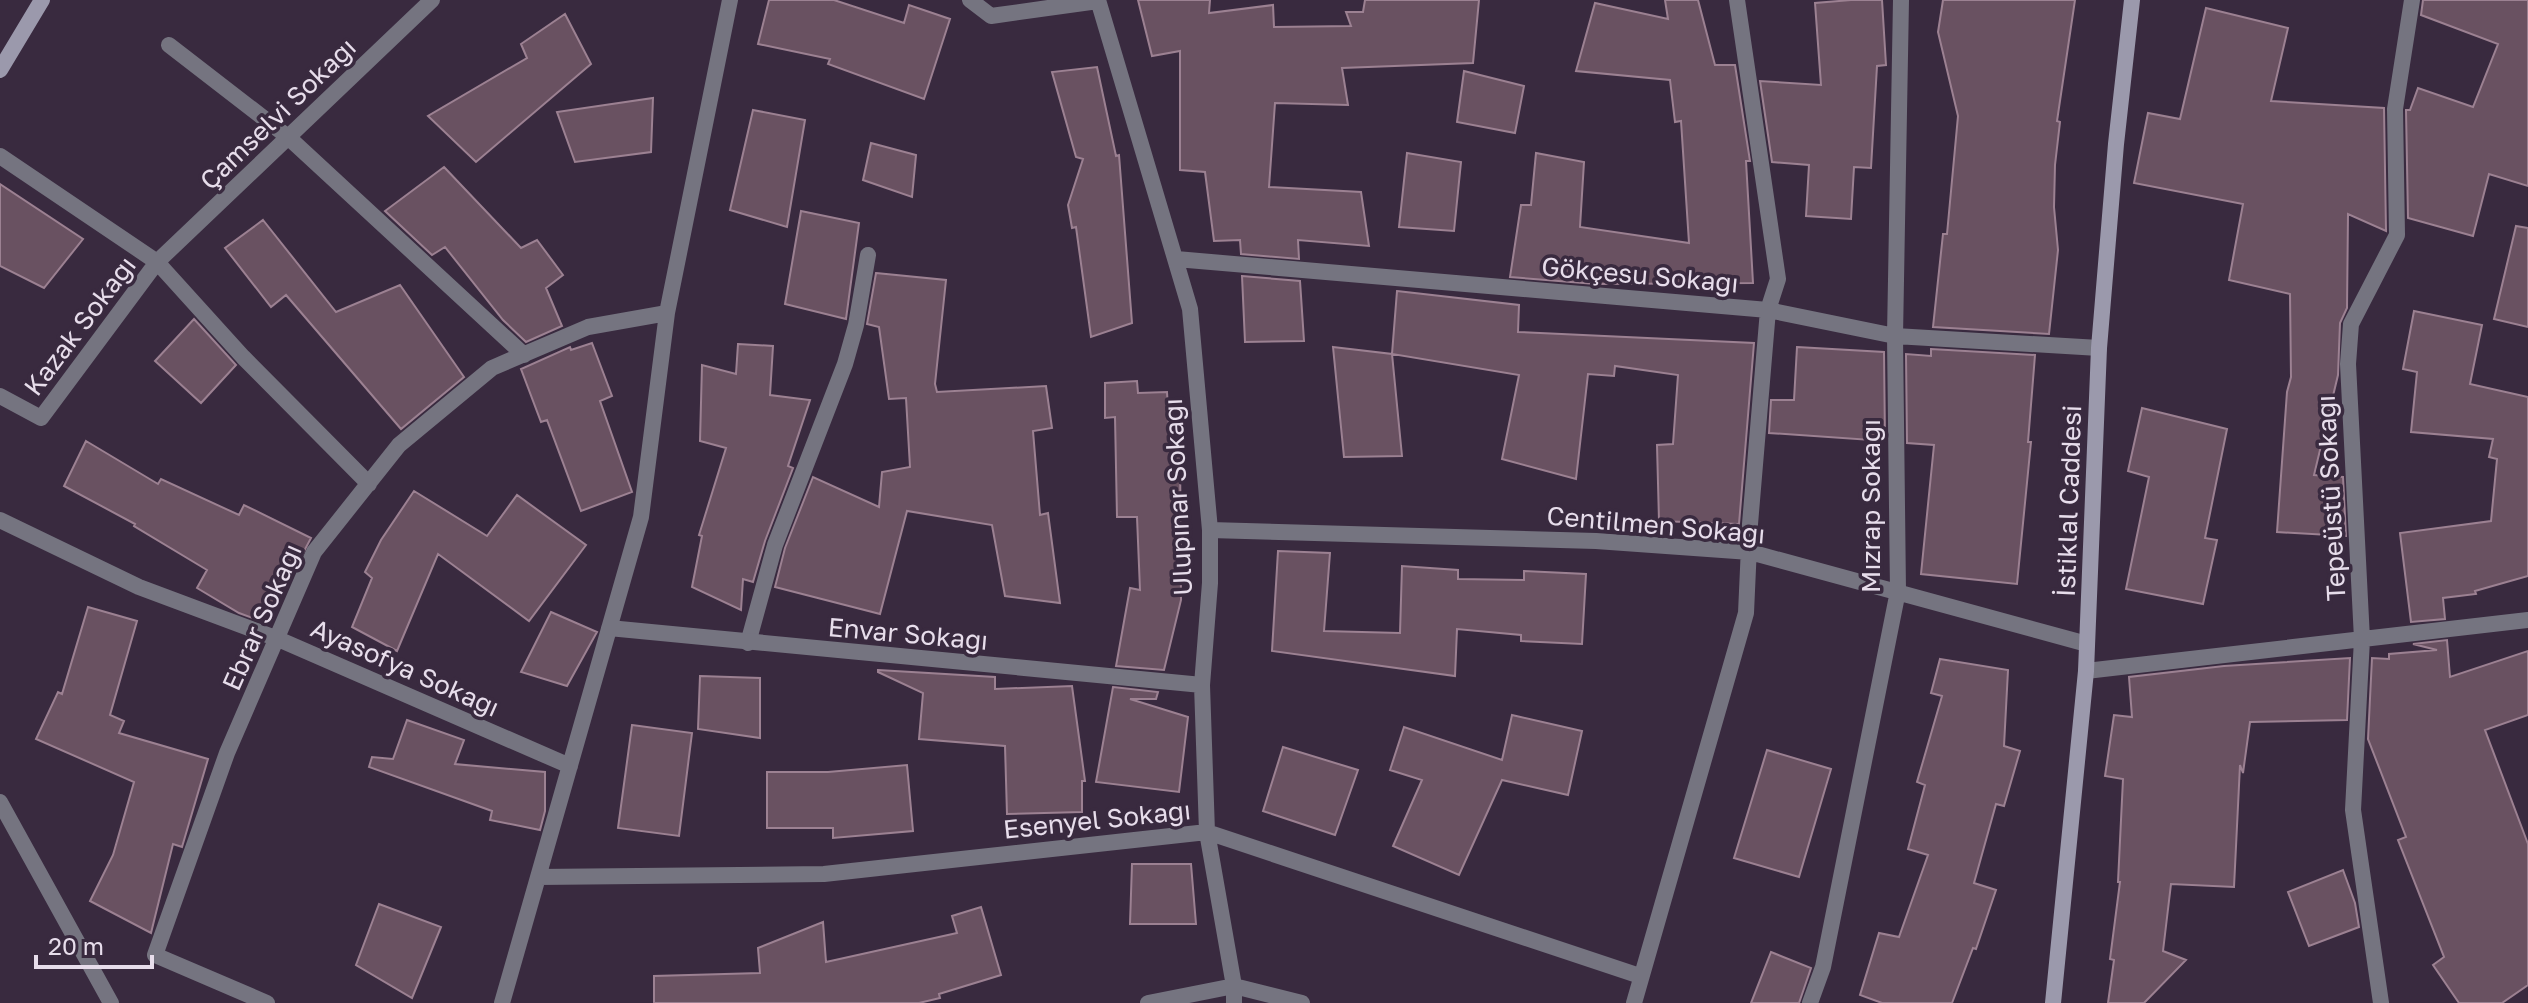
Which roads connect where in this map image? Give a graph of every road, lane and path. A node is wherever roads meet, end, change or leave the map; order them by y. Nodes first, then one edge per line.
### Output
1 (42, 0) edge
2 (432, 0) edge
3 (730, 0) edge
4 (970, 0) edge
5 (1098, 0) edge
6 (1737, 0) edge
7 (1901, 0) edge
8 (2132, 0) edge
9 (2412, 0) edge
10 (169, 45) dead end
11 (0, 70) edge
12 (288, 137) junction
13 (0, 156) edge
14 (868, 255) dead end
15 (1176, 259) junction
16 (157, 262) junction
17 (1768, 310) junction
18 (667, 313) junction
19 (1895, 336) junction
20 (2099, 348) junction
21 (524, 355) junction
22 (0, 396) edge
23 (369, 484) junction
24 (0, 520) edge
25 (1210, 530) junction
26 (1750, 552) junction
27 (1898, 591) junction
28 (2528, 620) edge
29 (609, 628) junction
30 (278, 639) junction
31 (2362, 639) junction
32 (748, 643) junction
33 (2087, 644) junction
34 (2086, 671) junction
35 (1202, 685) junction
36 (570, 766) junction
37 (0, 802) edge
38 (1207, 832) junction
39 (538, 877) junction
40 (1640, 976) junction
41 (1234, 994) edge
42 (111, 1003) edge
43 (267, 1003) edge
44 (502, 1003) edge
45 (1148, 1003) edge
46 (1302, 1003) edge
47 (1634, 1003) edge
48 (1810, 1003) edge
49 (2053, 1003) edge
50 (2381, 1003) edge

1 - 11 street
2 - 12 street, Çamselvi Sokağı
3 - 18 street
4 - 5 street
5 - 15 street, Ulupınar Sokağı
6 - 17 street
7 - 19 street, Mızrap Sokağı
8 - 20 street, İstiklal Caddesi
9 - 31 street, Tepeüstü Sokağı
10 - 12 street
12 - 16 street, Çamselvi Sokağı
12 - 21 street
13 - 16 street, Kazak Sokağı
14 - 32 street
15 - 17 street, Gökçesu Sokağı
15 - 25 street, Ulupınar Sokağı
16 - 22 street, Kazak Sokağı
16 - 23 street
17 - 19 street, Gökçesu Sokağı
17 - 26 street
18 - 21 street, Ebrar Sokağı
18 - 29 street
19 - 20 street, Gökçesu Sokağı
19 - 27 street, Mızrap Sokağı
20 - 33 street, İstiklal Caddesi
21 - 23 street, Ebrar Sokağı
23 - 30 street, Ebrar Sokağı
24 - 30 street, Ayasofya Sokağı
25 - 26 street, Centilmen Sokağı
25 - 35 street, Ulupınar Sokağı
26 - 27 street, Centilmen Sokağı
26 - 40 street
27 - 33 street, Centilmen Sokağı
27 - 48 street, Mızrap Sokağı
28 - 31 street
29 - 32 street, Envar Sokağı
29 - 36 street
30 - 36 street, Ayasofya Sokağı
30 - 43 street, Ebrar Sokağı
31 - 34 street
31 - 50 street, Tepeüstü Sokağı
32 - 35 street, Envar Sokağı
33 - 34 street, İstiklal Caddesi
34 - 49 street, İstiklal Caddesi
35 - 38 street, Ulupınar Sokağı
36 - 39 street
37 - 42 street
38 - 39 street, Esenyel Sokağı
38 - 40 street, Esenyel Sokağı
38 - 41 street, Ulupınar Sokağı
39 - 44 street
40 - 47 street
41 - 45 street
41 - 46 street

